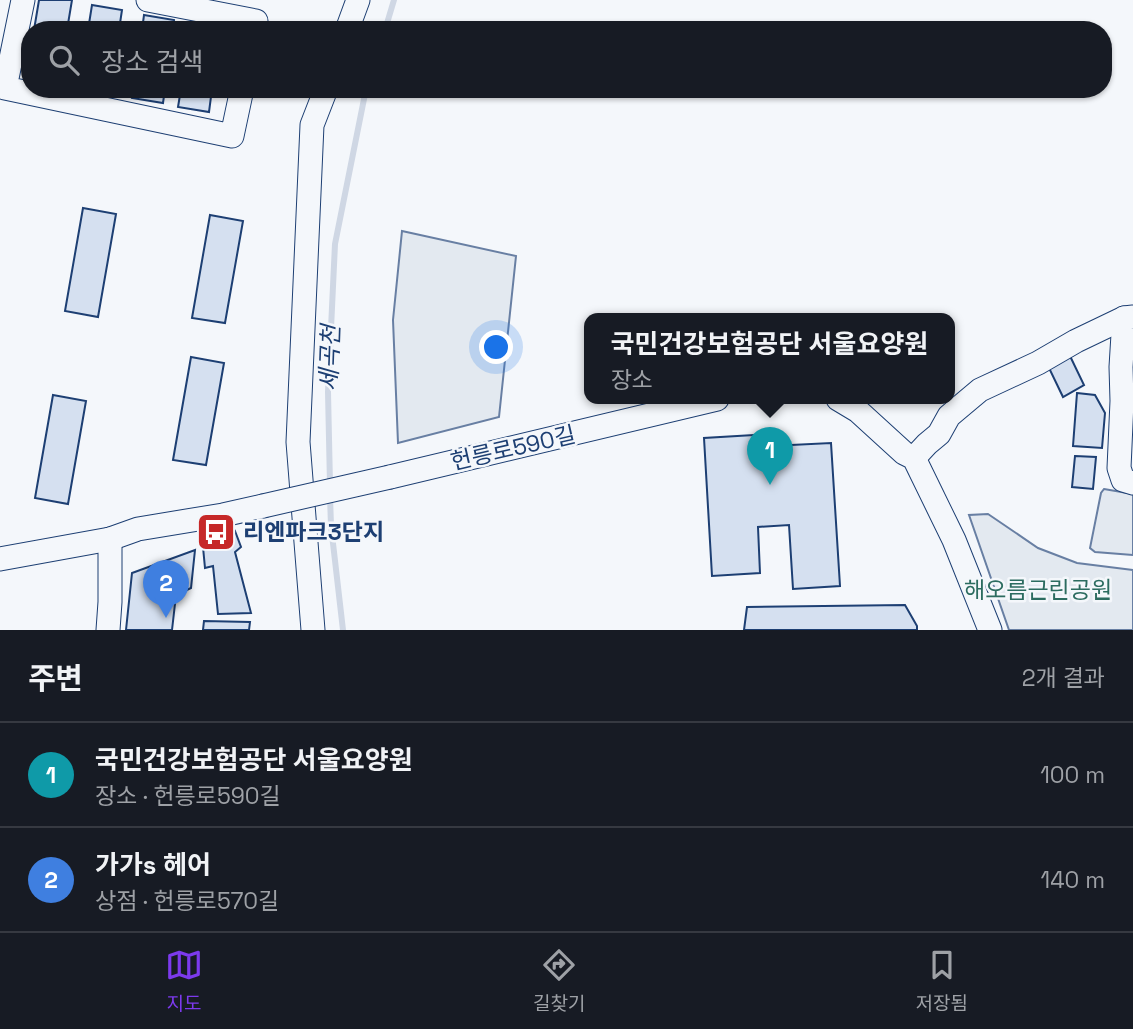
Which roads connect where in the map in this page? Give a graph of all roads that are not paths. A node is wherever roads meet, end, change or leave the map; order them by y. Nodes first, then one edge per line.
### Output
1 (23, 0) edge
2 (148, 0) edge
3 (358, 0) edge
4 (257, 17) edge
5 (350, 21) edge
6 (21, 91) edge
7 (52, 98) edge
8 (240, 98) edge
9 (322, 98) edge
10 (1128, 318) edge
11 (696, 404) edge
12 (846, 404) edge
13 (914, 458) junction
14 (1126, 476) edge
15 (110, 539) junction
16 (0, 559) edge
17 (108, 630) edge
18 (313, 630) edge
19 (990, 630) edge

1 - 6 street
2 - 4 street
3 - 5 street
7 - 8 street
9 - 18 street
10 - 13 street
10 - 14 street
11 - 15 street, 헌릉로590길, bridge
12 - 13 street
13 - 19 street
15 - 16 street
15 - 17 street

